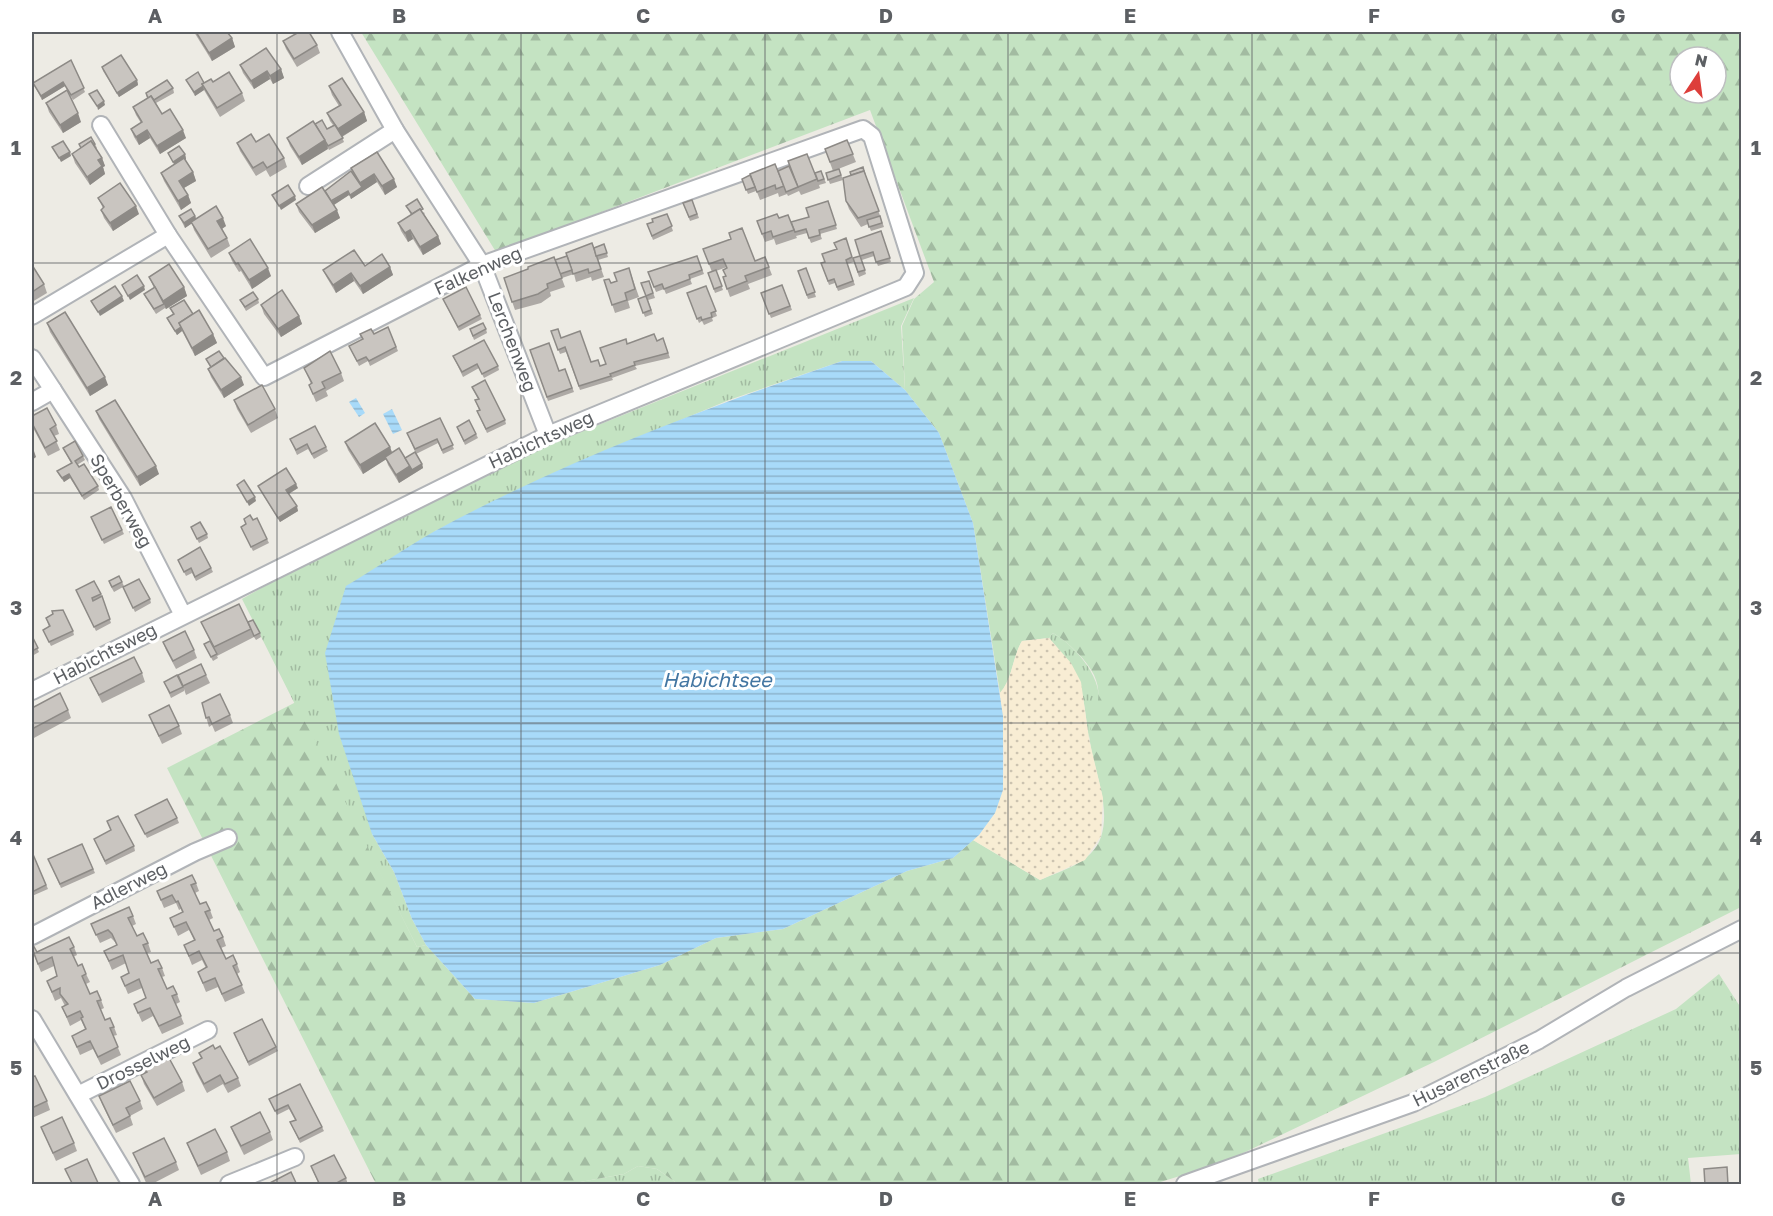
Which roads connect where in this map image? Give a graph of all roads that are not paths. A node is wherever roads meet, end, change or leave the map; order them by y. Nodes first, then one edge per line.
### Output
1 (340, 32) edge
2 (101, 125) dead end
3 (863, 129) joint
4 (395, 130) junction
5 (308, 186) dead end
6 (168, 235) junction
7 (482, 265) junction
8 (32, 316) edge
9 (32, 358) edge
10 (53, 390) junction
11 (32, 402) edge
12 (548, 435) junction
13 (183, 615) junction
14 (32, 691) edge
15 (228, 838) dead end
16 (1742, 929) edge
17 (32, 936) edge
18 (32, 1019) edge
19 (208, 1030) dead end
20 (78, 1095) junction
21 (295, 1157) dead end
22 (131, 1185) edge
23 (229, 1185) edge
24 (1185, 1185) edge

1 - 4 street, Lerchenweg
2 - 6 street, Falkenweg
3 - 7 street, Falkenweg
3 - 12 street, Habichtsweg
4 - 5 street
4 - 7 street, Lerchenweg
6 - 7 street, Falkenweg
6 - 8 street
7 - 12 street, Lerchenweg
9 - 10 street, Sperberweg
10 - 11 street
10 - 13 street, Sperberweg
12 - 13 street, Habichtsweg
13 - 14 street, Habichtsweg
15 - 17 street, Adlerweg
16 - 24 street, Husarenstraße
18 - 20 street, Drosselweg
19 - 20 street, Drosselweg
20 - 22 street, Drosselweg
21 - 23 street

